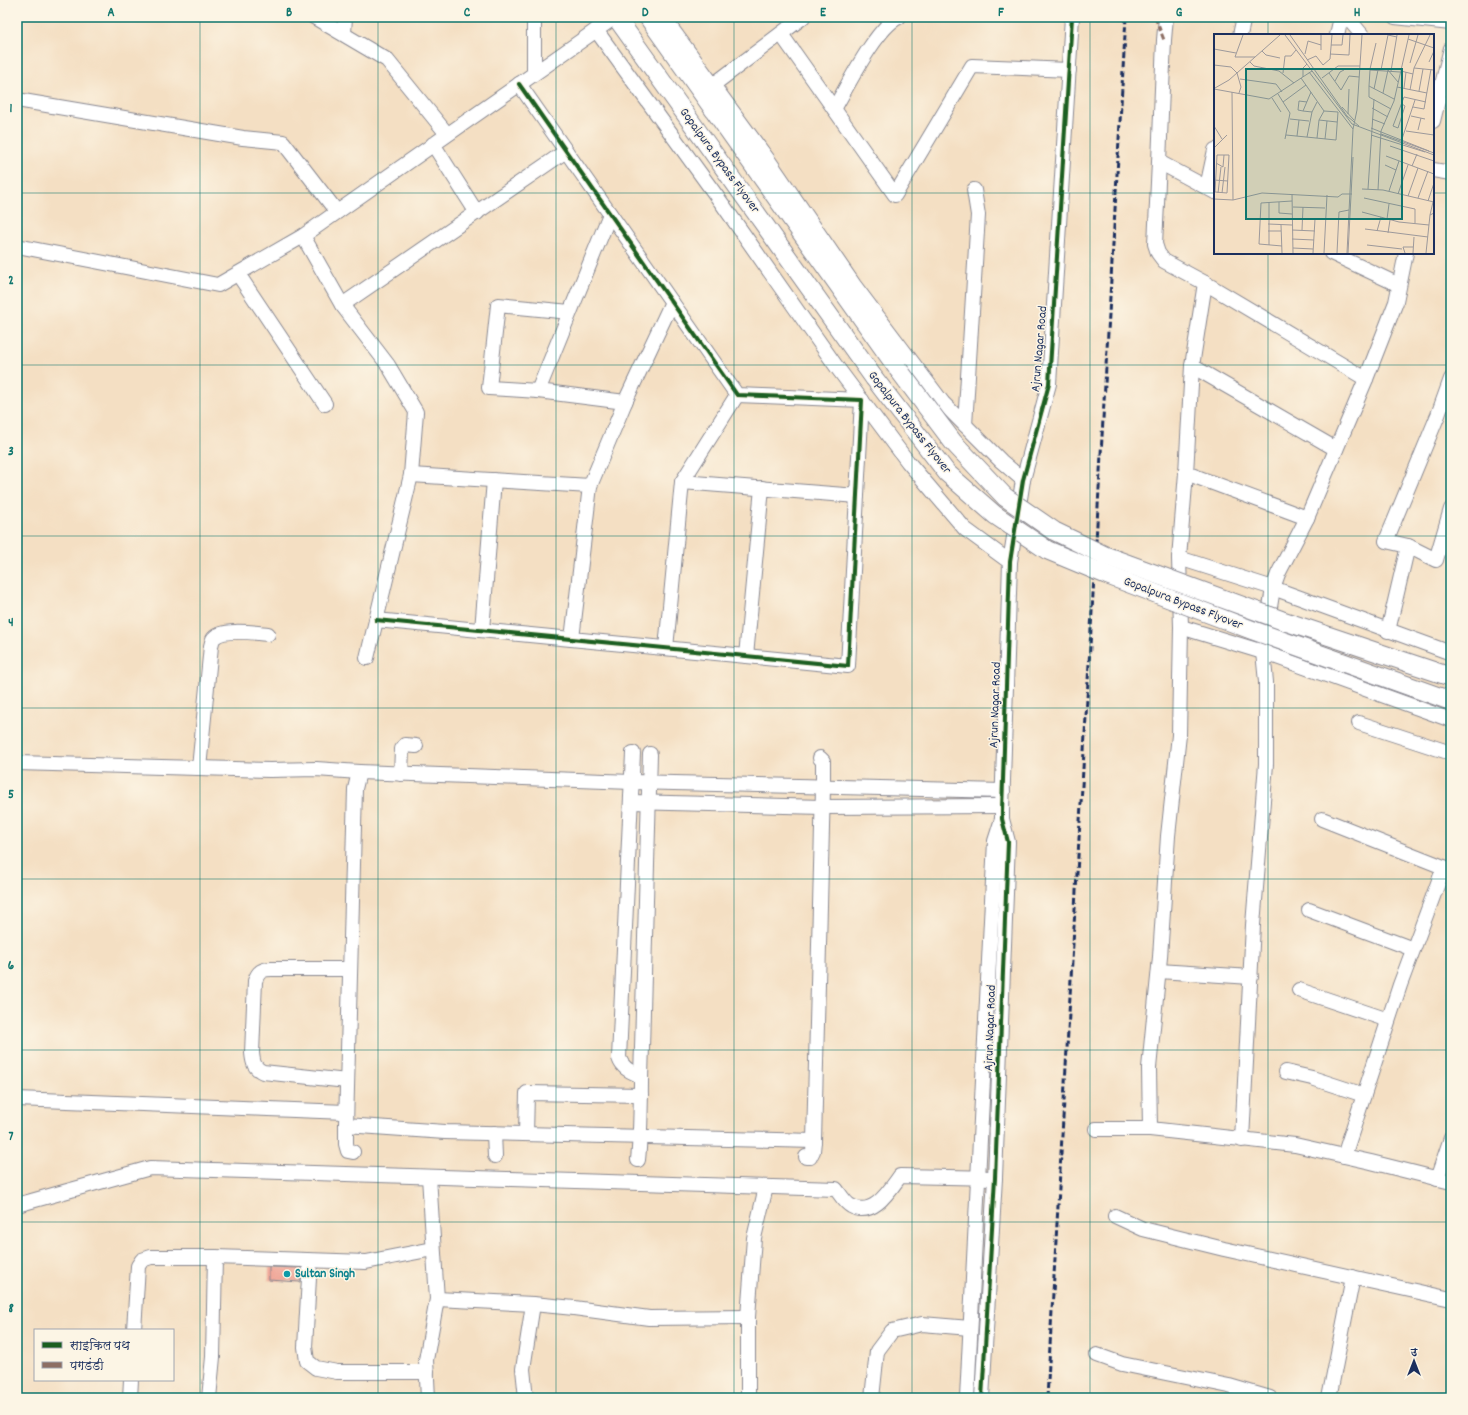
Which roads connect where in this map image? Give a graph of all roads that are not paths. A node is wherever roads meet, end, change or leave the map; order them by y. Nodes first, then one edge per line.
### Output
1 (314, 17) edge
2 (345, 17) edge
3 (534, 17) edge
4 (616, 17) edge
5 (653, 17) edge
6 (803, 17) edge
7 (899, 17) edge
8 (1072, 17) edge
9 (1166, 17) edge
10 (1244, 17) edge
11 (1341, 17) edge
12 (1347, 17) edge
13 (1395, 17) edge
14 (1451, 23) edge
15 (596, 30) junction
16 (344, 33) junction
17 (781, 34) junction
18 (1240, 34) edge
19 (1337, 34) edge
20 (1361, 34) edge
21 (1451, 48) edge
22 (1069, 70) junction
23 (534, 73) junction
24 (519, 84) junction
25 (713, 85) junction
26 (17, 100) edge
27 (834, 109) junction
28 (1434, 117) edge
29 (447, 134) junction
30 (433, 144) junction
31 (566, 152) junction
32 (1214, 160) edge
33 (1159, 162) junction
34 (1434, 170) edge
35 (1451, 173) edge
36 (974, 190) dead end
37 (1211, 190) edge
38 (337, 212) junction
39 (477, 213) junction
40 (610, 214) junction
41 (303, 236) junction
42 (17, 246) edge
43 (1333, 254) edge
44 (1406, 254) edge
45 (238, 274) junction
46 (1206, 283) junction
47 (1399, 285) junction
48 (672, 302) junction
49 (342, 306) junction
50 (570, 312) junction
51 (1192, 366) junction
52 (1366, 379) junction
53 (1451, 379) edge
54 (538, 391) junction
55 (737, 395) junction
56 (862, 400) junction
57 (625, 402) junction
58 (325, 404) dead end
59 (965, 425) junction
60 (1336, 449) junction
61 (1186, 473) junction
62 (411, 475) junction
63 (494, 480) junction
64 (1024, 480) junction
65 (682, 482) junction
66 (590, 486) junction
67 (762, 488) junction
68 (857, 496) junction
69 (1451, 509) edge
70 (1307, 518) junction
71 (1408, 546) junction
72 (1179, 558) junction
73 (1010, 562) junction
74 (1273, 588) junction
75 (376, 620) junction
76 (1181, 627) junction
77 (482, 630) junction
78 (1388, 631) junction
79 (268, 634) dead end
80 (572, 639) junction
81 (666, 648) junction
82 (1262, 652) junction
83 (1451, 653) edge
84 (746, 656) junction
85 (367, 658) dead end
86 (1451, 677) edge
87 (1451, 701) edge
88 (1451, 720) edge
89 (1359, 723) dead end
90 (416, 746) dead end
91 (1451, 753) edge
92 (633, 754) dead end
93 (650, 754) dead end
94 (820, 758) dead end
95 (17, 762) edge
96 (199, 768) junction
97 (359, 772) junction
98 (401, 774) junction
99 (632, 782) junction
100 (649, 783) junction
101 (823, 788) junction
102 (1003, 791) junction
103 (631, 802) junction
104 (648, 802) junction
105 (822, 807) junction
106 (1002, 812) junction
107 (1322, 819) dead end
108 (1447, 868) edge
109 (626, 902) junction
110 (647, 903) junction
111 (1309, 910) dead end
112 (1413, 949) junction
113 (350, 969) junction
114 (1159, 971) junction
115 (1250, 977) junction
116 (1298, 990) dead end
117 (1388, 1020) junction
118 (1286, 1072) dead end
119 (641, 1076) junction
120 (347, 1081) junction
121 (640, 1095) junction
122 (1364, 1095) junction
123 (17, 1098) edge
124 (346, 1118) junction
125 (1096, 1129) dead end
126 (1150, 1129) junction
127 (494, 1133) junction
128 (526, 1134) junction
129 (640, 1136) junction
130 (1451, 1138) edge
131 (1242, 1140) junction
132 (814, 1141) junction
133 (353, 1152) dead end
134 (495, 1156) dead end
135 (1344, 1156) junction
136 (806, 1157) dead end
137 (638, 1160) dead end
138 (429, 1177) junction
139 (978, 1178) junction
140 (995, 1178) junction
141 (1437, 1179) junction
142 (1451, 1182) edge
143 (766, 1187) junction
144 (17, 1206) edge
145 (1115, 1216) dead end
146 (433, 1249) junction
147 (215, 1257) junction
148 (310, 1261) junction
149 (1353, 1277) junction
150 (437, 1299) junction
151 (1451, 1299) edge
152 (533, 1304) junction
153 (748, 1317) junction
154 (970, 1328) junction
155 (134, 1329) edge
156 (1097, 1355) dead end
157 (427, 1372) junction
158 (131, 1381) edge
159 (130, 1398) edge
160 (208, 1398) edge
161 (428, 1398) edge
162 (526, 1398) edge
163 (748, 1398) edge
164 (872, 1398) edge
165 (967, 1398) edge
166 (982, 1398) edge
167 (1270, 1398) edge
168 (1329, 1398) edge

1 - 16 street
2 - 16 street
3 - 23 street
4 - 15 street
4 - 87 main road, Gopalpura Bypass Flyover, bridge
5 - 25 street
5 - 86 main road, Gopalpura Bypass Flyover, bridge
6 - 17 street
7 - 27 street
8 - 22 street, Ajrun Nagar Road
9 - 33 street
10 - 18 street
11 - 19 street
12 - 20 street
13 - 14 street
15 - 23 street
15 - 56 street
16 - 29 street
17 - 25 street
17 - 27 street
21 - 28 street
22 - 27 street
22 - 64 street, Ajrun Nagar Road
23 - 24 street
24 - 29 street
24 - 31 street
25 - 59 street
26 - 38 street
29 - 30 street
30 - 38 street
30 - 39 street
31 - 39 street
31 - 40 street
32 - 37 street
33 - 37 street
33 - 46 street
34 - 35 street
36 - 59 street
38 - 41 street
39 - 49 street
40 - 48 street
40 - 50 street
41 - 45 street
41 - 49 street
42 - 45 street
43 - 47 street
44 - 47 street
45 - 58 street
46 - 51 street
46 - 52 street
47 - 52 street
48 - 55 street
48 - 57 street
49 - 62 street
50 - 54 street
50 - 54 street
51 - 60 street
51 - 61 street
52 - 60 street
53 - 71 street
54 - 57 street
55 - 56 street
55 - 65 street
56 - 68 street
56 - 73 street
57 - 66 street
59 - 64 street
60 - 70 street
61 - 70 street
61 - 72 street
62 - 63 street
62 - 75 street
63 - 66 street
63 - 77 street
64 - 73 street, Ajrun Nagar Road
65 - 67 street
65 - 81 street
66 - 80 street
67 - 68 street
67 - 84 street
68 - 84 street
69 - 71 street
70 - 74 street
71 - 78 street
72 - 74 street
72 - 76 street
73 - 102 street, Ajrun Nagar Road
74 - 78 street
74 - 82 street
75 - 77 street
75 - 85 street
76 - 82 street
76 - 114 street
77 - 80 street
78 - 83 street
79 - 96 street
80 - 81 street
81 - 84 street
82 - 88 street
82 - 115 street
89 - 91 street
90 - 98 street
92 - 99 street
93 - 100 street
94 - 101 street
95 - 96 street
96 - 97 street
97 - 98 street
97 - 113 street
98 - 99 street
99 - 100 street
99 - 103 street
100 - 101 street
100 - 104 street
101 - 102 street
101 - 105 street
102 - 106 street, Ajrun Nagar Road
103 - 104 street
103 - 109 street
104 - 105 street
104 - 110 street
105 - 106 street
105 - 132 street
106 - 139 street, Ajrun Nagar Road
106 - 140 street, Ajrun Nagar Road
107 - 108 street
108 - 112 street
109 - 110 street
109 - 119 street
110 - 119 street
111 - 112 street
112 - 117 street
113 - 120 street
113 - 120 street
114 - 115 street
114 - 126 street
115 - 131 street
116 - 117 street
117 - 122 street
118 - 122 street
119 - 121 street
120 - 124 street
121 - 128 street
121 - 129 street
122 - 135 street
123 - 124 street
124 - 127 street
124 - 133 street
125 - 126 street
126 - 131 street
127 - 128 street
127 - 134 street
128 - 129 street
129 - 132 street
129 - 137 street
130 - 141 street
131 - 135 street
132 - 136 street
135 - 141 street
138 - 143 street
138 - 144 street
138 - 146 street
139 - 140 street
139 - 143 street
139 - 154 street, Ajrun Nagar Road
140 - 166 street, Ajrun Nagar Road
141 - 142 street
143 - 153 street
145 - 149 street
146 - 148 street
146 - 150 street
147 - 148 street
147 - 155 street
147 - 160 street
148 - 157 street
149 - 151 street
149 - 168 street
150 - 152 street
150 - 157 street
152 - 153 street
152 - 162 street
153 - 163 street
154 - 164 street
154 - 165 street, Ajrun Nagar Road
156 - 167 street
157 - 161 street
158 - 159 street

